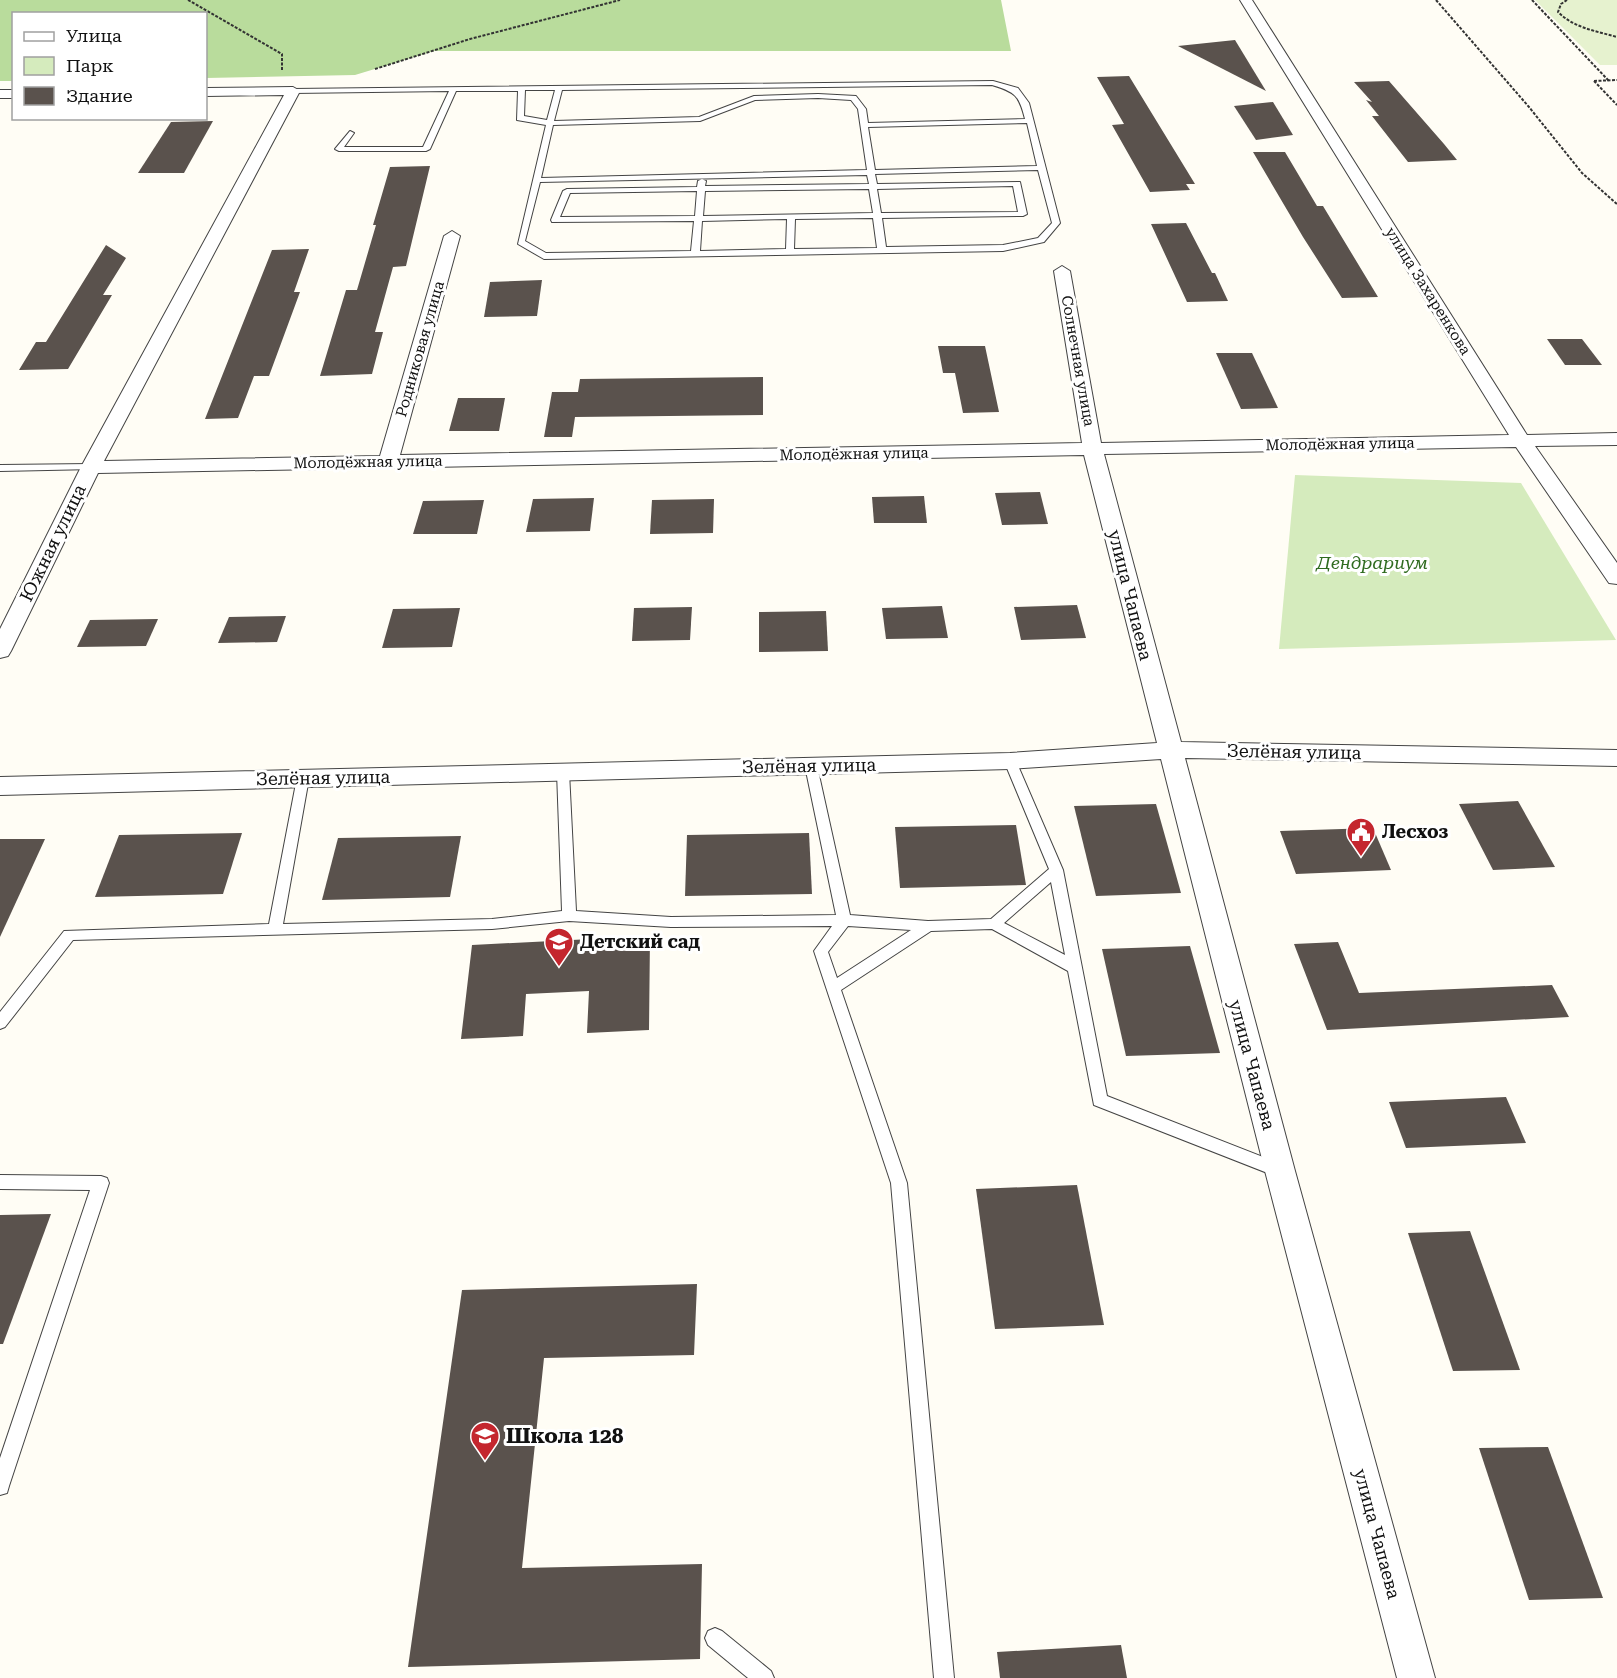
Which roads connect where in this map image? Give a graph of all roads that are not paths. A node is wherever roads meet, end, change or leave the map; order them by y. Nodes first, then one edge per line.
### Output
1 (1246, 0) edge
2 (559, 87) junction
3 (454, 88) junction
4 (522, 88) junction
5 (293, 91) junction
6 (207, 92) edge
7 (1030, 121) junction
8 (550, 123) junction
9 (864, 125) junction
10 (350, 133) dead end
11 (1042, 168) junction
12 (872, 172) junction
13 (703, 176) junction
14 (537, 180) junction
15 (874, 186) junction
16 (702, 189) junction
17 (878, 216) junction
18 (791, 217) junction
19 (699, 218) junction
20 (452, 236) dead end
21 (882, 250) junction
22 (790, 252) junction
23 (695, 254) junction
24 (1062, 271) dead end
25 (1617, 439) edge
26 (1521, 440) junction
27 (1093, 451) junction
28 (388, 462) junction
29 (91, 467) junction
30 (0, 468) edge
31 (1617, 578) edge
32 (0, 651) edge
33 (1170, 750) junction
34 (1617, 758) edge
35 (1010, 761) junction
36 (811, 766) junction
37 (563, 772) junction
38 (303, 778) junction
39 (0, 786) edge
40 (1056, 870) junction
41 (569, 916) junction
42 (844, 920) junction
43 (994, 924) junction
44 (927, 926) junction
45 (275, 930) junction
46 (1074, 967) junction
47 (833, 988) junction
48 (0, 1023) edge
49 (1280, 1171) junction
50 (0, 1182) edge
51 (0, 1486) edge
52 (715, 1638) dead end
53 (764, 1678) edge
54 (944, 1678) edge
55 (1416, 1678) edge

1 - 26 street, улица Захаренкова
2 - 4 lane
2 - 7 lane
2 - 8 lane
3 - 4 lane
3 - 5 lane
3 - 10 lane
4 - 8 lane
5 - 6 street
5 - 29 street, Южная улица
7 - 9 lane
7 - 11 lane
8 - 9 lane
8 - 14 lane
9 - 12 lane
11 - 12 lane
11 - 21 lane
12 - 13 lane
12 - 15 lane
13 - 14 lane
13 - 16 lane
14 - 23 lane
15 - 16 lane
15 - 17 lane
15 - 17 lane
16 - 19 lane
16 - 19 lane
17 - 18 lane
17 - 21 lane
18 - 19 lane
18 - 22 lane
19 - 23 lane
20 - 28 street, Родниковая улица
21 - 22 lane
22 - 23 lane
24 - 27 street, Солнечная улица
25 - 26 street, Молодёжная улица
26 - 27 street, Молодёжная улица
26 - 31 street, улица Захаренкова
27 - 28 street, Молодёжная улица
27 - 33 street, улица Чапаева
28 - 29 street, Молодёжная улица
29 - 30 lane
29 - 32 street, Южная улица
33 - 34 street, Зелёная улица
33 - 35 street, Зелёная улица
33 - 49 street, улица Чапаева
35 - 36 street, Зелёная улица
35 - 40 lane
36 - 37 street, Зелёная улица
36 - 42 lane
37 - 38 street, Зелёная улица
37 - 41 lane
38 - 39 street, Зелёная улица
38 - 45 lane
40 - 43 lane
40 - 46 lane
41 - 42 lane
41 - 45 lane
42 - 44 lane
42 - 47 lane
43 - 44 lane
43 - 46 lane
44 - 47 lane
45 - 48 lane
46 - 49 lane
47 - 54 lane
49 - 55 street, улица Чапаева
50 - 51 lane
52 - 53 lane

